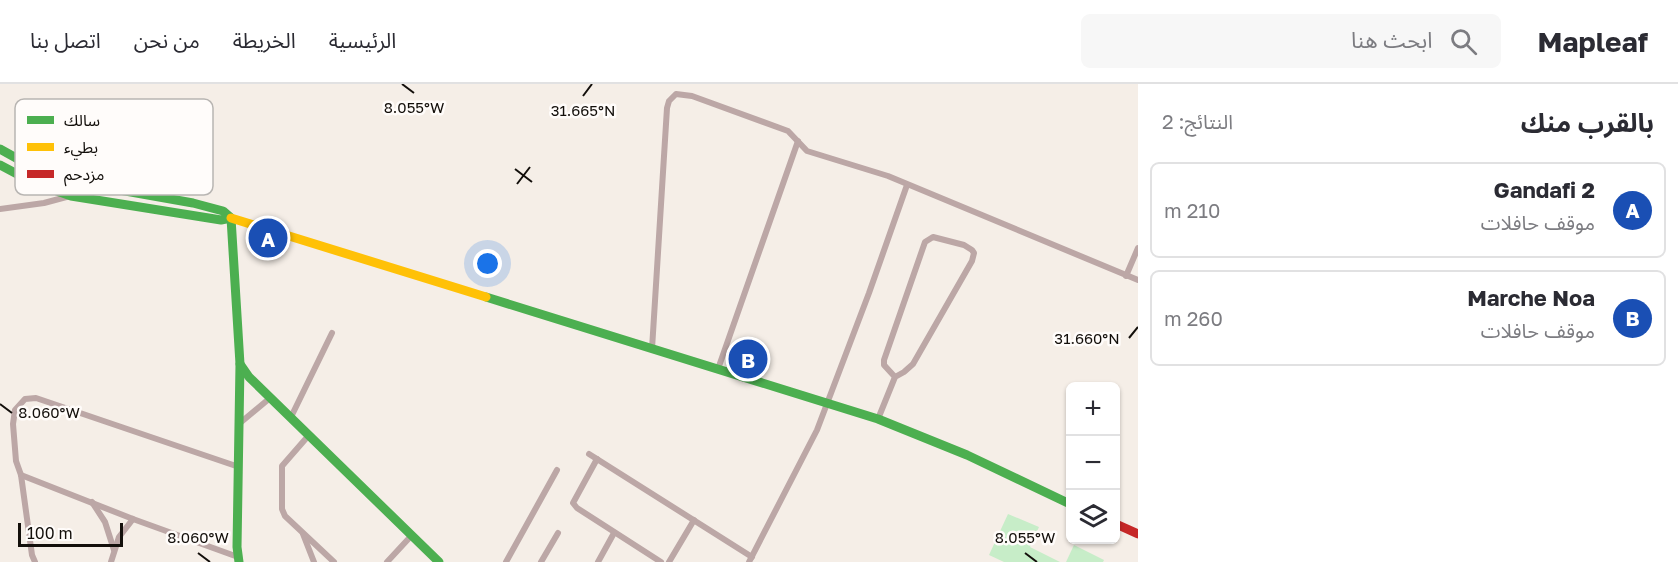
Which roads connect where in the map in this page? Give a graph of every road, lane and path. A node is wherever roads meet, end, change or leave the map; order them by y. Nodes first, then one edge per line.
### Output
1 (798, 141) junction
2 (0, 149) edge
3 (15, 158) edge
4 (0, 165) edge
5 (15, 173) edge
6 (907, 185) junction
7 (148, 195) edge
8 (70, 196) joint
9 (0, 209) edge
10 (231, 218) junction
11 (1138, 248) edge
12 (1126, 276) junction
13 (1138, 280) edge
14 (332, 333) dead end
15 (652, 349) junction
16 (240, 364) junction
17 (718, 369) junction
18 (895, 377) junction
19 (270, 398) junction
20 (828, 404) junction
21 (291, 417) junction
22 (878, 419) junction
23 (239, 424) junction
24 (309, 435) junction
25 (589, 454) dead end
26 (597, 459) junction
27 (238, 467) junction
28 (557, 470) dead end
29 (21, 475) junction
30 (92, 502) junction
31 (1066, 502) edge
32 (134, 519) junction
33 (694, 520) junction
34 (1120, 526) edge
35 (302, 531) junction
36 (558, 533) dead end
37 (614, 533) junction
38 (1138, 534) edge
39 (412, 535) junction
40 (114, 550) junction
41 (239, 559) edge
42 (751, 559) edge
43 (35, 562) edge
44 (111, 562) edge
45 (314, 562) edge
46 (334, 562) edge
47 (387, 562) edge
48 (439, 562) edge
49 (506, 562) edge
50 (542, 562) edge
51 (598, 562) edge
52 (661, 562) edge
53 (669, 562) edge

1 - 6 street
1 - 15 street
1 - 17 street
2 - 3 street
4 - 5 street
6 - 12 street
6 - 20 street
7 - 10 street
8 - 9 street
8 - 10 street
10 - 15 street
10 - 16 street
11 - 12 street
12 - 13 street
14 - 21 street
15 - 17 street
16 - 19 street
16 - 23 street
17 - 20 street
18 - 18 street
18 - 22 street
19 - 21 street
19 - 23 street
20 - 22 street
20 - 42 street
21 - 24 street
22 - 31 street
23 - 27 street
24 - 35 street
24 - 39 street
25 - 26 street
26 - 33 street
26 - 37 street
27 - 29 street
27 - 41 street
28 - 49 street
29 - 30 street
29 - 43 street
30 - 32 street
30 - 40 street
32 - 40 street
32 - 41 street
33 - 42 street
33 - 53 street
34 - 38 street
35 - 45 street
35 - 46 street
36 - 50 street
37 - 51 street
37 - 52 street
39 - 47 street
39 - 48 street
40 - 44 street

